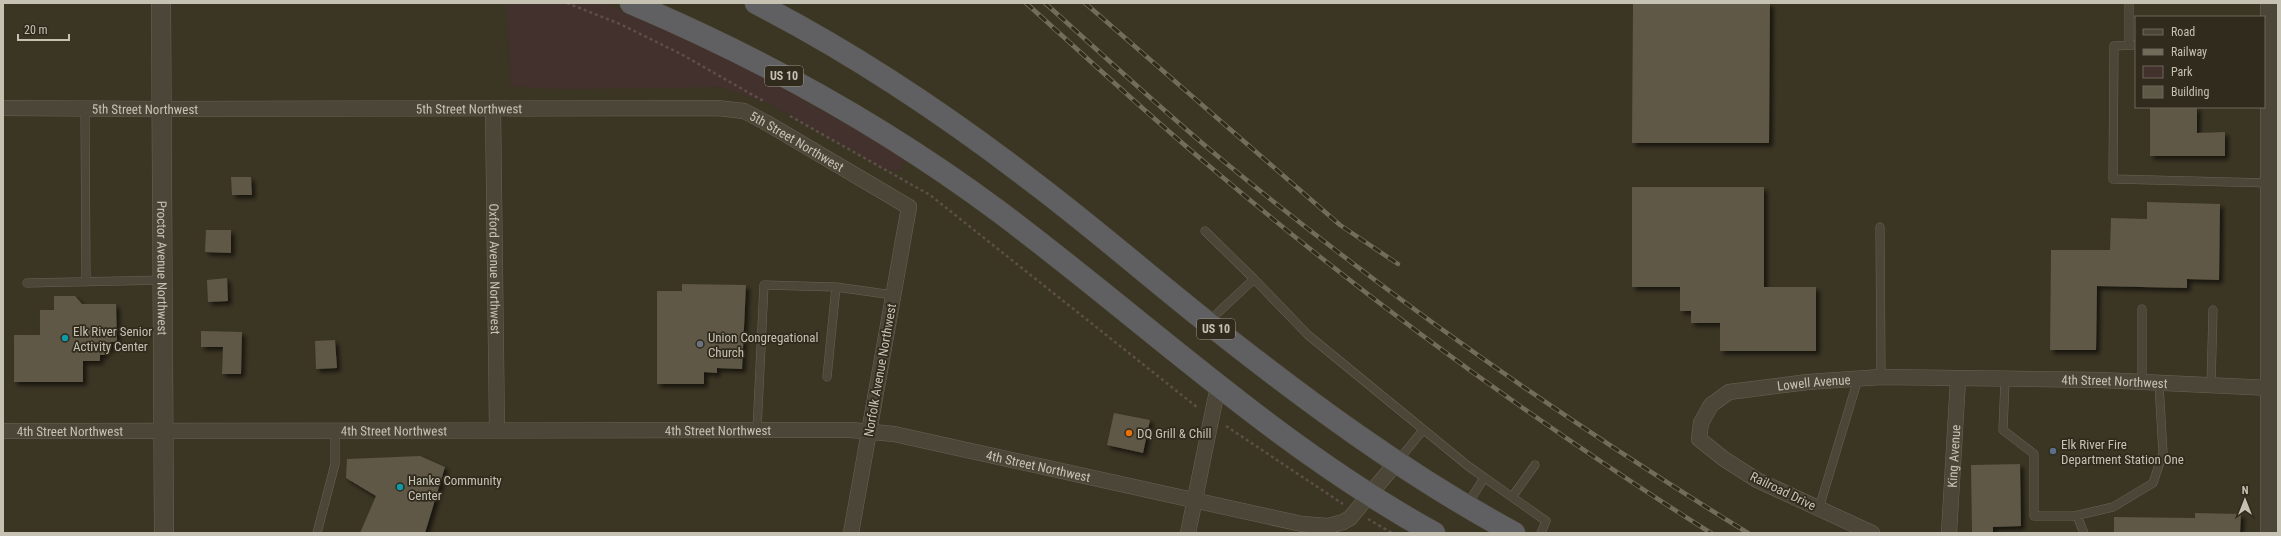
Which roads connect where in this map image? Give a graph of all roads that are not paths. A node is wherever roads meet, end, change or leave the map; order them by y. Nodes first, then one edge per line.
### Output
1 (161, 3) edge
2 (631, 3) edge
3 (756, 3) edge
4 (2129, 3) edge
5 (2270, 3) edge
6 (2267, 43) edge
7 (2133, 45) edge
8 (2274, 68) edge
9 (3, 108) edge
10 (85, 108) junction
11 (493, 108) junction
12 (163, 109) junction
13 (2270, 183) junction
14 (909, 207) joint
15 (1880, 227) dead end
16 (1205, 231) dead end
17 (1254, 279) junction
18 (164, 280) junction
19 (86, 282) junction
20 (27, 283) dead end
21 (836, 288) junction
22 (893, 295) junction
23 (2142, 310) dead end
24 (2213, 310) dead end
25 (1207, 322) junction
26 (827, 377) dead end
27 (1881, 377) junction
28 (1858, 379) junction
29 (1958, 380) junction
30 (2005, 380) junction
31 (2142, 383) junction
32 (2159, 384) junction
33 (1218, 386) junction
34 (2211, 386) junction
35 (2270, 388) junction
36 (497, 430) junction
37 (757, 430) junction
38 (1423, 430) junction
39 (164, 431) junction
40 (335, 431) junction
41 (870, 431) junction
42 (3, 432) edge
43 (1699, 439) joint
44 (1396, 463) junction
45 (1535, 465) dead end
46 (1484, 478) junction
47 (1369, 494) junction
48 (1512, 497) junction
49 (1194, 502) junction
50 (1466, 506) junction
51 (1819, 508) junction
52 (2078, 516) junction
53 (2273, 522) edge
54 (1330, 530) edge
55 (1544, 532) edge
56 (164, 533) edge
57 (317, 533) edge
58 (851, 533) edge
59 (1188, 533) edge
60 (1434, 533) edge
61 (1514, 533) edge
62 (1872, 533) edge
63 (1949, 533) edge
64 (2084, 533) edge

1 - 12 street, Proctor Avenue Northwest
2 - 33 highway, US 10
3 - 25 highway, US 10
4 - 7 lane
5 - 6 street
6 - 8 street
7 - 13 lane
8 - 13 street
9 - 10 street, 5th Street Northwest
10 - 12 street, 5th Street Northwest
10 - 19 lane
11 - 12 street, 5th Street Northwest
11 - 14 street, 5th Street Northwest
11 - 36 street, Oxford Avenue Northwest
12 - 18 street, Proctor Avenue Northwest
13 - 35 street
14 - 22 street, Norfolk Avenue Northwest
15 - 27 lane
16 - 17 lane
17 - 25 lane
17 - 38 lane
18 - 19 lane
18 - 39 street, Proctor Avenue Northwest
19 - 20 lane
21 - 22 lane
21 - 26 lane
21 - 37 lane
22 - 41 street, Norfolk Avenue Northwest
23 - 31 lane
24 - 34 lane
25 - 44 highway, US 10
27 - 28 street, Lowell Avenue
27 - 29 street, Lowell Avenue
28 - 43 street, Lowell Avenue
28 - 51 lane
29 - 30 street, 4th Street Northwest
29 - 63 street, King Avenue
30 - 31 street, 4th Street Northwest
30 - 52 lane
31 - 32 street, 4th Street Northwest
32 - 34 street, 4th Street Northwest
32 - 52 lane
33 - 47 highway, US 10
33 - 49 street
34 - 35 street, 4th Street Northwest
35 - 53 street
36 - 37 street, 4th Street Northwest
36 - 40 street, 4th Street Northwest
37 - 41 street, 4th Street Northwest
38 - 44 lane
38 - 46 lane
39 - 40 street, 4th Street Northwest
39 - 42 street, 4th Street Northwest
39 - 56 street, Proctor Avenue Northwest
40 - 57 lane
41 - 49 street, 4th Street Northwest
41 - 58 street, Norfolk Avenue Northwest
43 - 51 street, Railroad Drive
44 - 47 street, 4th Street Northwest
44 - 50 highway, US 10
45 - 48 lane
46 - 48 lane
46 - 50 lane
47 - 54 street, 4th Street Northwest
47 - 60 highway, US 10
48 - 55 lane
49 - 54 street, 4th Street Northwest
49 - 59 street
50 - 61 highway, US 10
51 - 62 street, Railroad Drive
52 - 64 lane

